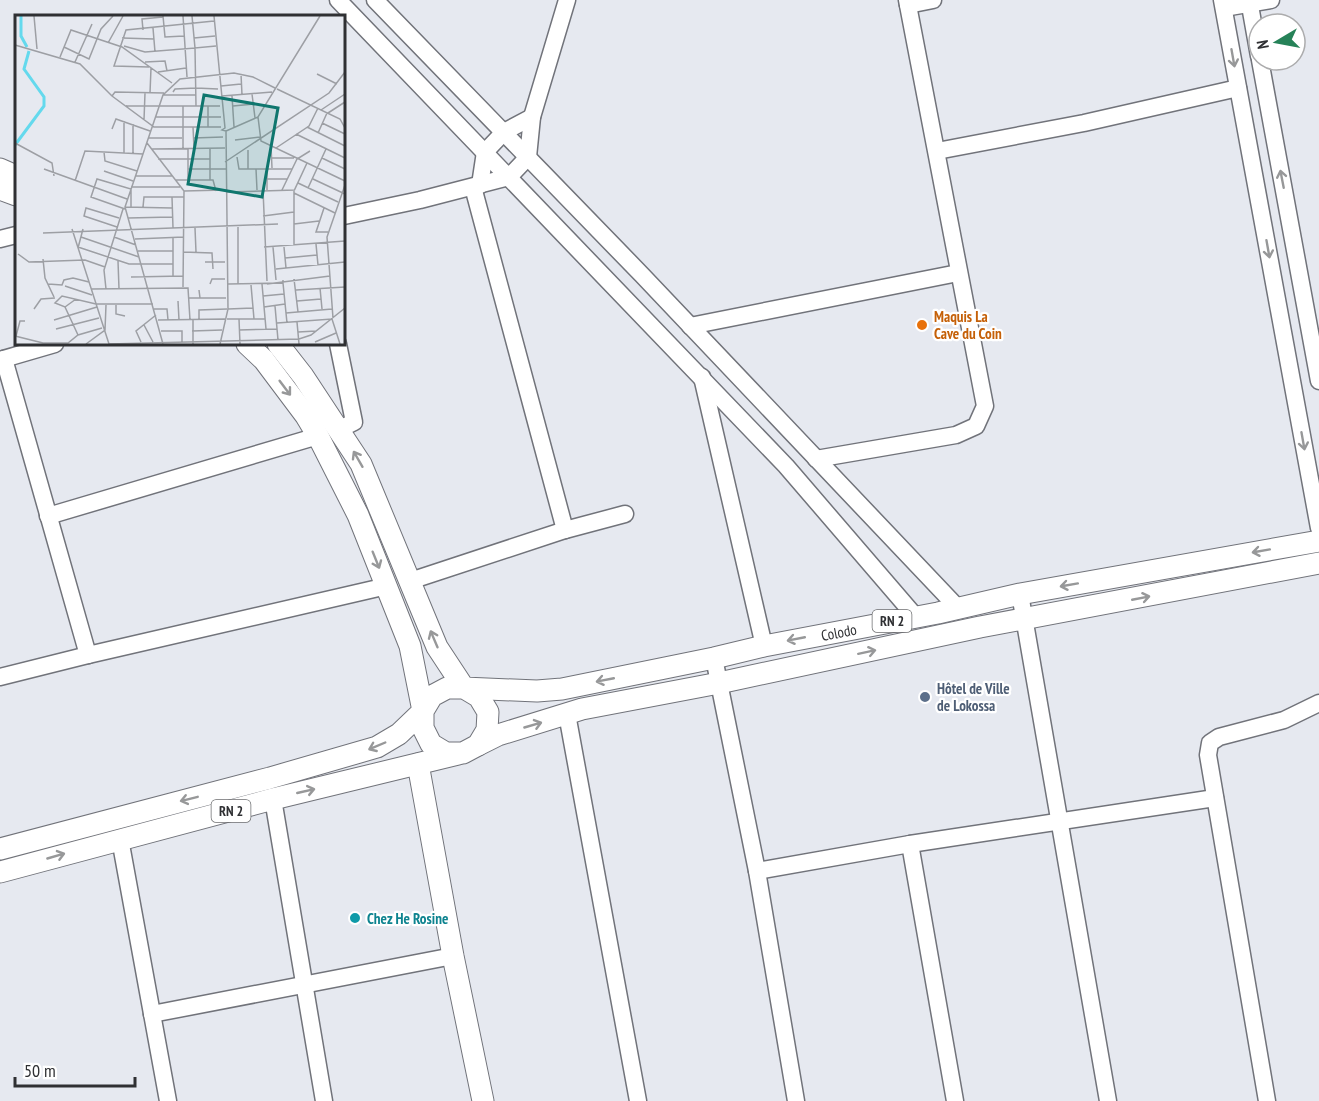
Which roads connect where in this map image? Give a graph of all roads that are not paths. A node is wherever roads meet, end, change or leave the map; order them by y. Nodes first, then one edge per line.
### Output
1 (338, 0) edge
2 (375, 0) edge
3 (567, 0) edge
4 (933, 0) edge
5 (1271, 0) edge
6 (1249, 2) edge
7 (908, 3) edge
8 (1223, 4) edge
9 (1262, 72) edge
10 (1238, 88) junction
11 (532, 117) junction
12 (504, 132) junction
13 (937, 151) junction
14 (485, 152) junction
15 (528, 158) junction
16 (0, 169) edge
17 (15, 176) edge
18 (509, 177) junction
19 (476, 186) junction
20 (0, 189) edge
21 (15, 195) edge
22 (345, 216) edge
23 (15, 235) edge
24 (0, 239) edge
25 (958, 273) junction
26 (690, 326) junction
27 (52, 345) edge
28 (248, 345) edge
29 (279, 345) edge
30 (338, 345) edge
31 (2, 360) edge
32 (701, 376) junction
33 (1319, 381) edge
34 (340, 429) junction
35 (318, 436) junction
36 (816, 459) junction
37 (625, 514) dead end
38 (48, 516) junction
39 (1319, 528) edge
40 (565, 530) junction
41 (1319, 541) edge
42 (1319, 563) edge
43 (410, 581) junction
44 (387, 586) junction
45 (1020, 594) junction
46 (958, 608) junction
47 (915, 616) junction
48 (1024, 620) junction
49 (764, 646) junction
50 (88, 655) junction
51 (714, 658) junction
52 (0, 677) edge
53 (719, 683) junction
54 (464, 688) junction
55 (1319, 703) edge
56 (423, 711) junction
57 (567, 714) junction
58 (471, 749) junction
59 (418, 764) junction
60 (1215, 798) junction
61 (273, 799) junction
62 (1060, 823) junction
63 (120, 840) junction
64 (910, 844) junction
65 (0, 849) edge
66 (758, 871) junction
67 (0, 872) edge
68 (453, 956) junction
69 (303, 986) junction
70 (152, 1014) junction
71 (168, 1101) edge
72 (324, 1101) edge
73 (483, 1101) edge
74 (638, 1101) edge
75 (796, 1101) edge
76 (954, 1101) edge
77 (1108, 1101) edge
78 (1267, 1101) edge

1 - 14 street
2 - 12 street
3 - 11 street
4 - 7 street
5 - 6 street
6 - 8 street
7 - 13 street
8 -> 10 street
33 -> 9 street
10 - 13 street
10 -> 39 street
11 - 12 street
11 - 15 street
12 - 14 street
12 - 15 street
13 - 25 street
14 - 18 street
14 - 19 street
15 - 18 street
15 - 26 street
16 - 17 main road
18 - 19 street
18 - 32 street
19 - 22 street
19 - 40 street
20 - 21 main road
23 - 24 street
25 - 26 street
25 - 36 street
26 - 36 street
27 - 31 street
28 -> 35 main road
29 - 34 main road
30 - 34 street
31 - 38 street
32 - 47 street
32 - 49 street
43 -> 34 main road
35 - 38 street
35 -> 44 main road
36 - 46 street
37 - 40 street
38 - 50 street
40 - 43 street
41 -> 45 main road, Colodo / RN 2
48 -> 42 main road, Colodo / RN 2
54 -> 43 main road
44 - 50 street
44 - 56 main road
45 - 46 main road, Colodo / RN 2
45 - 48 street
46 - 47 main road, Colodo / RN 2
47 -> 49 main road, Colodo / RN 2
53 -> 48 main road, Colodo / RN 2
48 - 62 street
49 - 51 main road, Colodo / RN 2
50 - 52 street
51 - 53 street
51 -> 54 main road, Colodo / RN 2
53 - 57 main road, Colodo / RN 2
53 - 66 street
54 - 56 main road
54 - 58 main road
55 - 60 street
56 - 58 main road
56 -> 65 main road, RN 2
58 -> 57 main road, Colodo / RN 2
57 - 74 street
58 - 59 main road, RN 2
61 -> 59 main road, RN 2
59 - 68 main road
60 - 62 street
60 - 78 street
61 - 63 main road, RN 2
61 - 69 street
62 - 64 street
62 - 77 street
67 -> 63 main road, RN 2
63 - 70 street
64 - 66 street
64 - 76 street
66 - 75 street
68 - 69 street
68 - 73 main road
69 - 70 street
69 - 72 street
70 - 71 street

